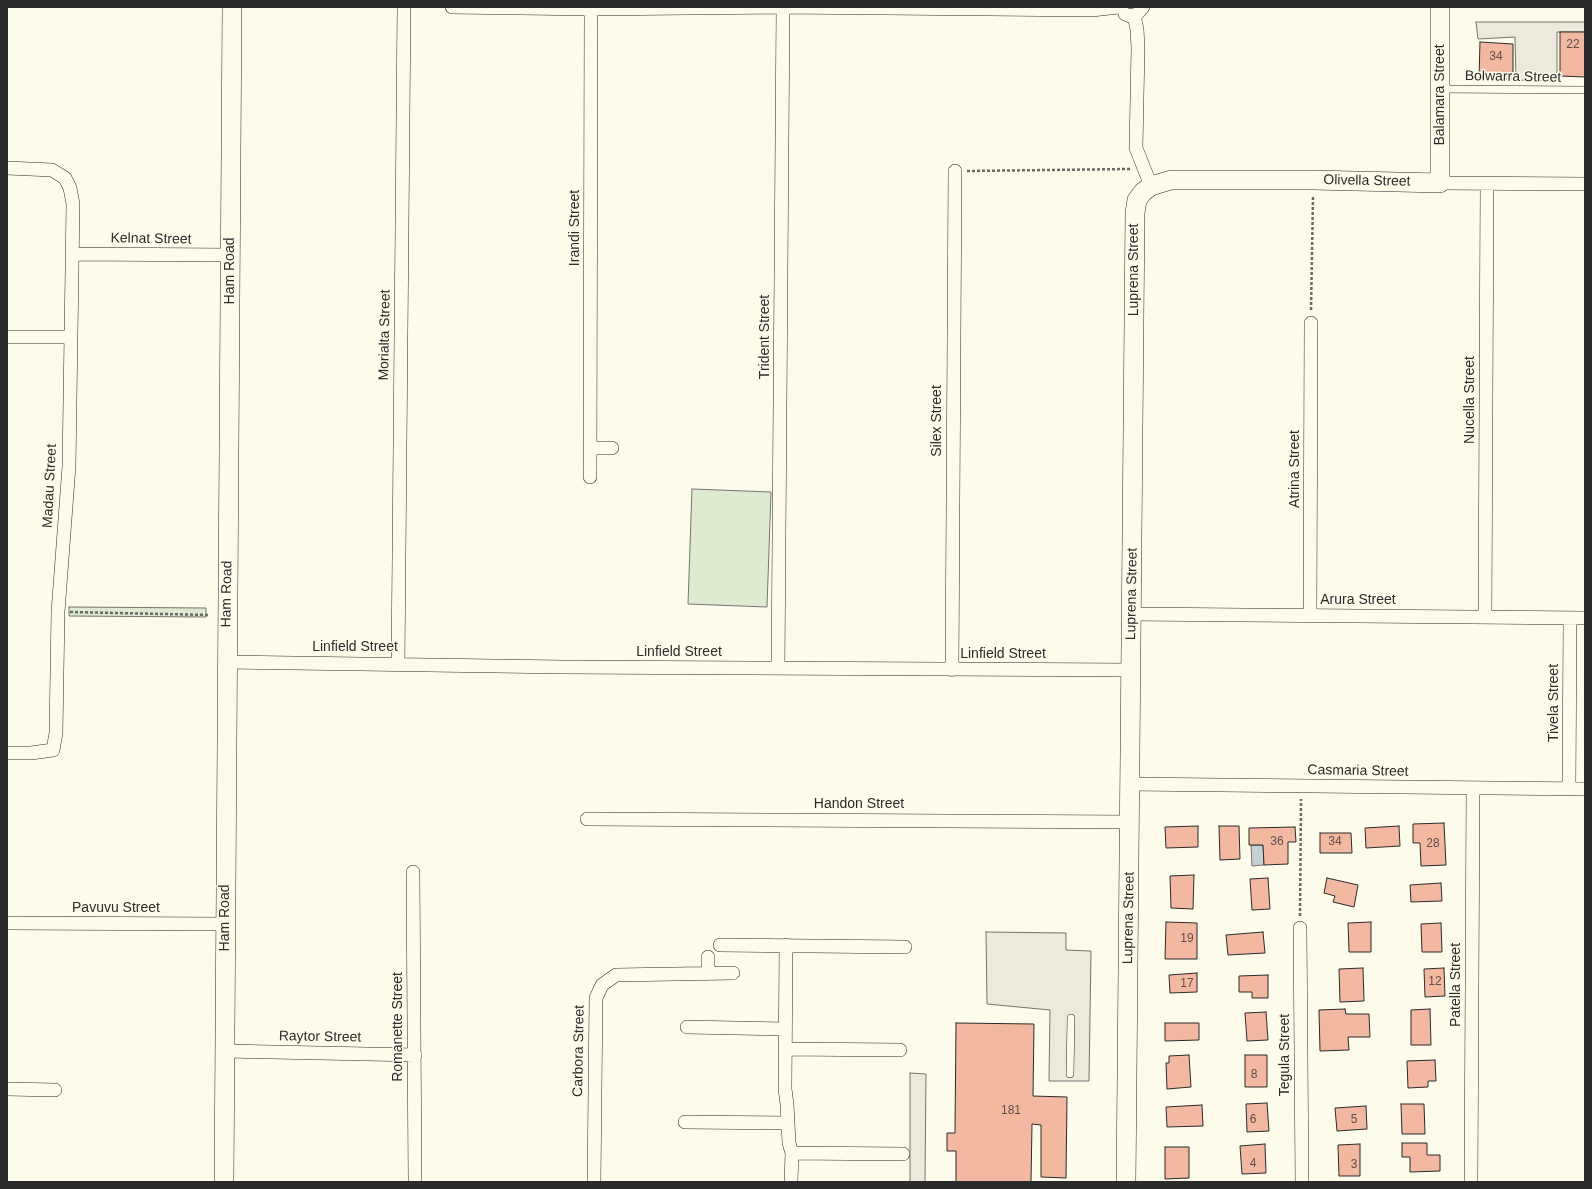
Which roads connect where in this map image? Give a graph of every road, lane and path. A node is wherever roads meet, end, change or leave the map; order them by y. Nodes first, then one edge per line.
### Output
1 (232, 7) edge
2 (404, 7) edge
3 (452, 7) edge
4 (783, 7) edge
5 (1119, 7) edge
6 (1440, 7) edge
7 (591, 9) junction
8 (1138, 11) edge
9 (1440, 89) junction
10 (1585, 90) edge
11 (7, 168) edge
12 (1131, 169) dead end
13 (955, 171) joint
14 (1313, 180) junction
15 (1440, 183) junction
16 (1487, 184) junction
17 (1585, 184) edge
18 (1151, 186) junction
19 (72, 254) junction
20 (230, 256) junction
21 (1311, 323) joint
22 (7, 337) edge
23 (71, 337) junction
24 (590, 448) junction
25 (612, 448) dead end
26 (590, 478) dead end
27 (58, 612) junction
28 (1132, 614) junction
29 (210, 615) dead end
30 (1310, 616) junction
31 (1484, 617) junction
32 (1570, 618) junction
33 (1585, 618) edge
34 (226, 662) junction
35 (398, 664) junction
36 (778, 668) junction
37 (952, 670) junction
38 (1131, 670) junction
39 (7, 753) edge
40 (1130, 784) junction
41 (1301, 787) junction
42 (1473, 788) junction
43 (1569, 789) junction
44 (1585, 789) edge
45 (587, 819) dead end
46 (1130, 822) junction
47 (414, 872) dead end
48 (7, 923) edge
49 (225, 924) junction
50 (1300, 928) joint
51 (720, 945) dead end
52 (786, 945) junction
53 (905, 946) dead end
54 (708, 957) dead end
55 (708, 973) junction
56 (733, 973) dead end
57 (1071, 1018) dead end
58 (687, 1027) dead end
59 (785, 1028) junction
60 (785, 1049) junction
61 (900, 1050) dead end
62 (225, 1051) junction
63 (414, 1055) junction
64 (1070, 1074) dead end
65 (7, 1089) edge
66 (55, 1090) dead end
67 (685, 1122) dead end
68 (788, 1123) junction
69 (792, 1153) junction
70 (903, 1154) dead end
71 (224, 1182) edge
72 (415, 1182) edge
73 (594, 1182) edge
74 (791, 1182) edge
75 (1126, 1182) edge
76 (1302, 1182) edge
77 (1471, 1182) edge

1 - 20 street, Ham Road
2 - 35 street, Morialta Street
3 - 7 street
4 - 5 street
4 - 7 street
4 - 36 street, Trident Street
5 - 8 street
6 - 9 street, Balamara Street
7 - 24 street, Irandi Street
8 - 18 street
9 - 10 lane, Bolwarra Street
9 - 15 street, Balamara Street
11 - 19 street, Madau Street
12 - 13 path
13 - 37 street, Silex Street
14 - 15 street, Olivella Street
14 - 18 street, Olivella Street
14 - 21 path
15 - 16 street, Olivella Street
16 - 17 street, Olivella Street
16 - 31 street, Nucella Street
18 - 28 street, Luprena Street
19 - 20 street, Kelnat Street
19 - 23 street, Madau Street
20 - 34 street, Ham Road
21 - 30 street, Atrina Street
22 - 23 street
23 - 27 street, Madau Street
24 - 25 street
24 - 26 street, Irandi Street
27 - 29 path
27 - 39 street, Madau Street
28 - 30 street, Arura Street
28 - 38 street, Luprena Street
30 - 31 street, Arura Street
31 - 32 street, Arura Street
32 - 33 street, Arura Street
32 - 43 street, Tivela Street
34 - 35 street, Linfield Street
34 - 49 street, Ham Road
35 - 36 street, Linfield Street
36 - 37 street, Linfield Street
37 - 38 street, Linfield Street
38 - 40 street, Luprena Street
40 - 41 street, Casmaria Street
40 - 46 street, Luprena Street
41 - 42 street, Casmaria Street
41 - 50 path
42 - 43 street, Casmaria Street
42 - 77 street, Patella Street
43 - 44 street, Casmaria Street
45 - 46 street, Handon Street
46 - 75 street, Luprena Street
47 - 63 street, Romanette Street
48 - 49 street, Pavuvu Street
49 - 62 street, Ham Road
50 - 76 street, Tegula Street
51 - 52 street
52 - 53 street
52 - 59 street
54 - 55 street
55 - 56 street, Carbora Street
55 - 73 street, Carbora Street
57 - 64 lane
58 - 59 street
59 - 60 street
60 - 61 street
60 - 68 street
62 - 63 street, Raytor Street
62 - 71 street, Ham Road
63 - 72 street, Romanette Street
65 - 66 street
67 - 68 street
68 - 69 street
69 - 70 street
69 - 74 street

